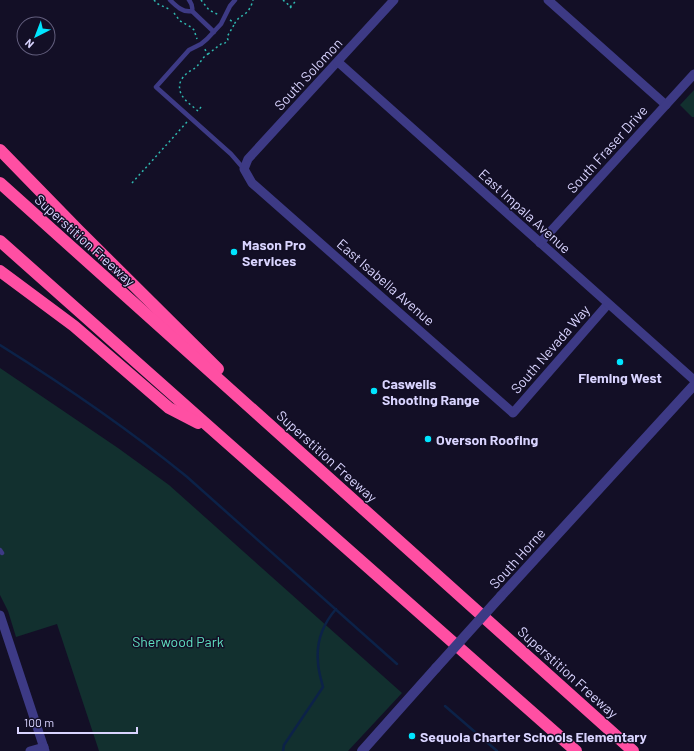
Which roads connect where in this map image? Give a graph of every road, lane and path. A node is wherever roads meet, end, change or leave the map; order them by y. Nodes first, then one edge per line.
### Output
1 (170, 0) edge
2 (189, 0) edge
3 (235, 0) edge
4 (283, 0) edge
5 (297, 0) edge
6 (394, 0) edge
7 (548, 0) edge
8 (290, 7) junction
9 (289, 10) dead end
10 (192, 11) junction
11 (235, 23) dead end
12 (214, 32) junction
13 (226, 42) junction
14 (229, 45) dead end
15 (208, 54) dead end
16 (338, 62) junction
17 (694, 74) edge
18 (666, 105) junction
19 (197, 110) dead end
20 (190, 117) junction
21 (0, 150) edge
22 (244, 169) junction
23 (0, 183) edge
24 (132, 183) dead end
25 (0, 240) edge
26 (540, 243) junction
27 (0, 271) edge
28 (608, 304) junction
29 (694, 380) edge
30 (694, 385) edge
31 (513, 413) joint
32 (215, 432) junction
33 (330, 479) junction
34 (0, 616) edge
35 (4, 640) edge
36 (512, 694) junction
37 (45, 749) edge
38 (30, 751) edge
39 (362, 751) edge
40 (570, 751) edge
41 (576, 751) edge
42 (633, 751) edge

1 - 10 lane
2 - 10 lane
3 - 12 lane
4 - 8 path
5 - 8 path
6 - 16 street, South Solomon
7 - 18 street
8 - 9 path
10 - 12 lane
11 - 13 path
12 - 20 lane
13 - 14 path
13 - 15 path
16 - 22 street, South Solomon
16 - 26 street, East Impala Avenue
17 - 18 street, South Fraser Drive
18 - 26 street, South Fraser Drive
19 - 20 path
20 - 22 lane
20 - 24 path
21 - 33 highway
22 - 31 street, East Isabella Avenue
23 - 33 highway, Superstition Freeway
25 - 32 highway
26 - 28 street, East Impala Avenue
27 - 32 highway
28 - 29 street, East Impala Avenue
28 - 31 street, South Nevada Way
30 - 39 street, South Horne, bridge
32 - 36 highway
33 - 42 highway, Superstition Freeway
34 - 35 street
35 - 37 street
36 - 40 highway
36 - 41 highway
37 - 38 street

